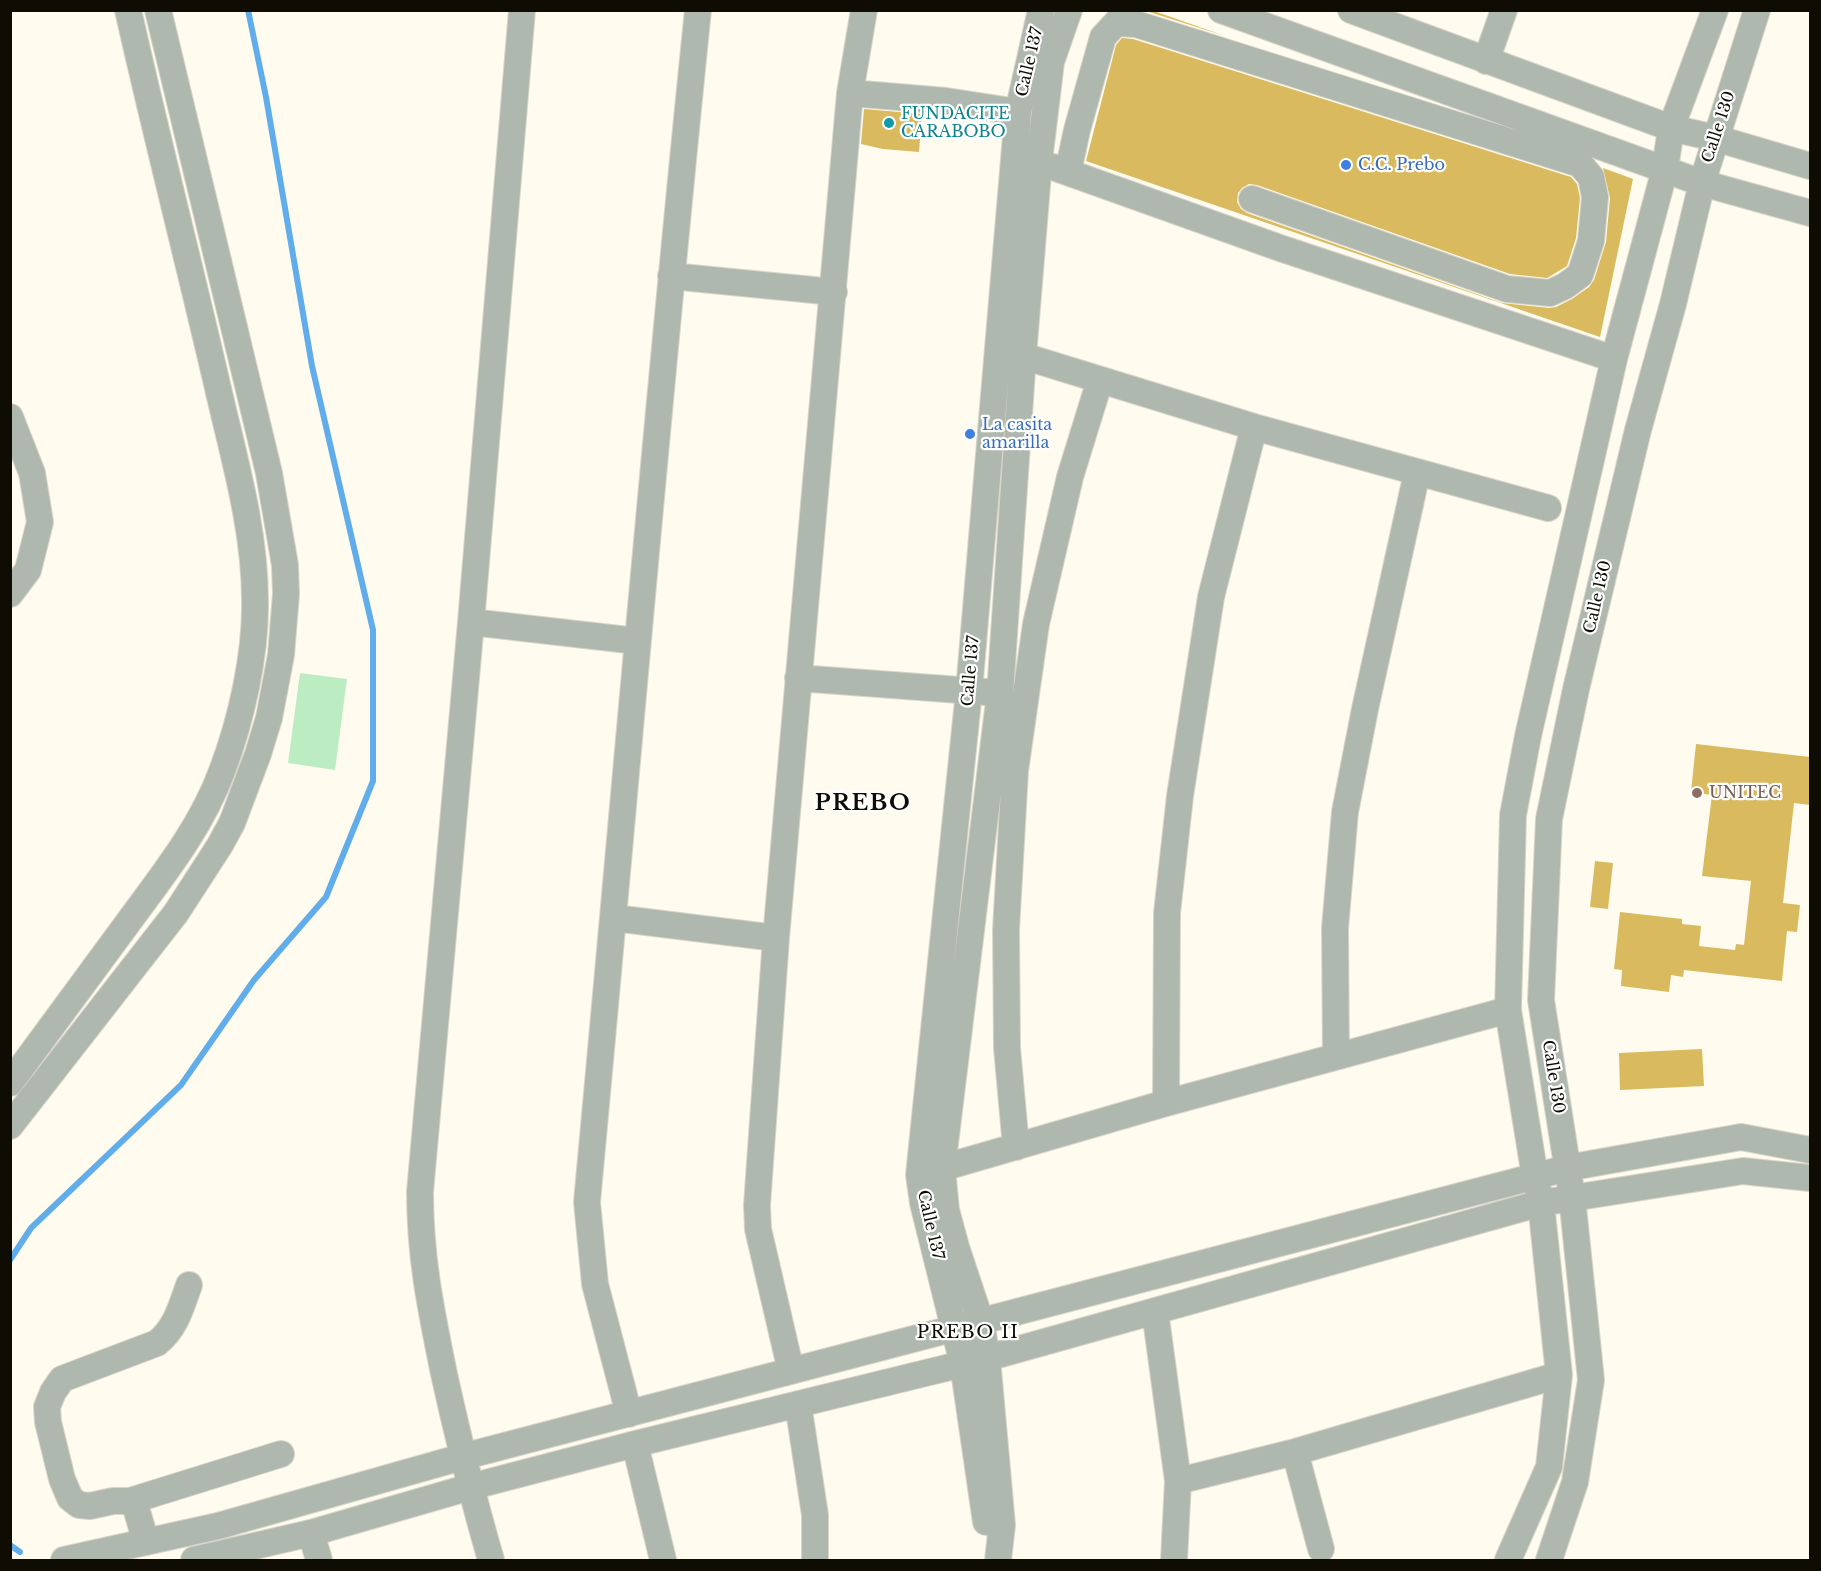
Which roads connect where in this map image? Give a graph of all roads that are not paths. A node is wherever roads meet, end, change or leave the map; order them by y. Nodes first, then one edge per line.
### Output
1 (522, 10) edge
2 (698, 10) edge
3 (864, 10) edge
4 (1041, 10) edge
5 (1069, 10) edge
6 (1221, 10) edge
7 (1351, 10) edge
8 (1504, 10) edge
9 (1714, 10) edge
10 (1757, 10) edge
11 (160, 17) edge
12 (130, 21) edge
13 (1486, 61) junction
14 (850, 93) junction
15 (1018, 112) junction
16 (1671, 128) junction
17 (1715, 138) junction
18 (1039, 161) junction
19 (1810, 166) edge
20 (1665, 169) junction
21 (1068, 172) junction
22 (1702, 183) junction
23 (1252, 199) dead end
24 (1810, 213) edge
25 (671, 276) junction
26 (834, 292) junction
27 (1023, 356) junction
28 (1614, 359) junction
29 (1100, 380) junction
30 (10, 417) edge
31 (1254, 427) junction
32 (1417, 473) junction
33 (1548, 508) dead end
34 (10, 594) edge
35 (471, 622) junction
36 (637, 641) junction
37 (798, 678) junction
38 (969, 691) junction
39 (1000, 693) junction
40 (150, 892) junction
41 (176, 913) junction
42 (614, 918) junction
43 (776, 938) junction
44 (1508, 1010) junction
45 (1336, 1056) junction
46 (10, 1083) edge
47 (1166, 1103) junction
48 (10, 1126) edge
49 (1016, 1147) junction
50 (1810, 1150) edge
51 (942, 1168) junction
52 (1567, 1168) junction
53 (1535, 1176) junction
54 (1810, 1178) edge
55 (1572, 1197) junction
56 (1541, 1203) junction
57 (189, 1285) dead end
58 (1155, 1311) junction
59 (981, 1322) junction
60 (955, 1328) junction
61 (975, 1361) junction
62 (790, 1371) junction
63 (1559, 1375) junction
64 (798, 1404) junction
65 (629, 1414) junction
66 (635, 1444) junction
67 (1295, 1452) junction
68 (281, 1454) dead end
69 (462, 1457) junction
70 (1178, 1481) junction
71 (470, 1486) junction
72 (130, 1501) junction
73 (311, 1533) junction
74 (146, 1542) junction
75 (1322, 1549) dead end
76 (64, 1560) edge
77 (194, 1560) edge
78 (319, 1560) edge
79 (491, 1560) edge
80 (663, 1560) edge
81 (815, 1560) edge
82 (985, 1560) edge
83 (998, 1560) edge
84 (1174, 1560) edge
85 (1508, 1560) edge
86 (1549, 1560) edge

1 - 35 street
2 - 25 street
3 - 14 street
4 - 15 street, Calle 137
5 - 18 street
6 - 20 street
7 - 13 street
8 - 13 street
9 - 16 street, Calle 130
10 - 17 street, Calle 130
11 - 12 street
11 - 41 street
12 - 40 street
13 - 16 street
14 - 15 street
14 - 26 street
15 - 38 street, Calle 137
16 - 17 street
16 - 20 street, Calle 130
17 - 19 street
17 - 22 street, Calle 130
18 - 21 street
18 - 27 street
20 - 22 street
20 - 28 street, Calle 130
21 - 23 street
21 - 28 street
22 - 24 street
22 - 52 street, Calle 130
25 - 26 street
25 - 36 street
26 - 37 street
27 - 29 street
27 - 39 street
28 - 44 street, Calle 130
29 - 31 street
29 - 49 street
30 - 34 street
31 - 32 street
31 - 47 street
32 - 33 street
32 - 45 street
35 - 36 street
35 - 69 street
36 - 42 street
37 - 38 street
37 - 43 street
38 - 39 street
38 - 60 street, Calle 137
39 - 51 street
40 - 41 street
40 - 46 street
41 - 48 street
42 - 43 street
42 - 65 street
43 - 62 street
44 - 45 street
44 - 53 street, Calle 130
45 - 47 street
47 - 49 street
49 - 51 street
50 - 52 street
51 - 59 street
52 - 53 street
52 - 55 street, Calle 130
53 - 56 street, Calle 130
53 - 59 street
54 - 55 street
55 - 56 street
55 - 86 street, Calle 130
56 - 58 street
56 - 63 street, Calle 130
57 - 72 street
58 - 61 street
58 - 70 street
59 - 60 street
59 - 61 street
60 - 61 street, Calle 137
60 - 62 street
61 - 64 street
61 - 82 street
61 - 83 street
62 - 65 street
63 - 67 street
63 - 85 street, Calle 130
64 - 66 street
64 - 81 street
65 - 69 street
66 - 71 street
66 - 80 street
67 - 70 street
67 - 75 street
68 - 72 street
69 - 71 street
69 - 74 street
70 - 84 street
71 - 73 street
71 - 79 street
72 - 74 street
73 - 77 street
73 - 78 street
74 - 76 street

